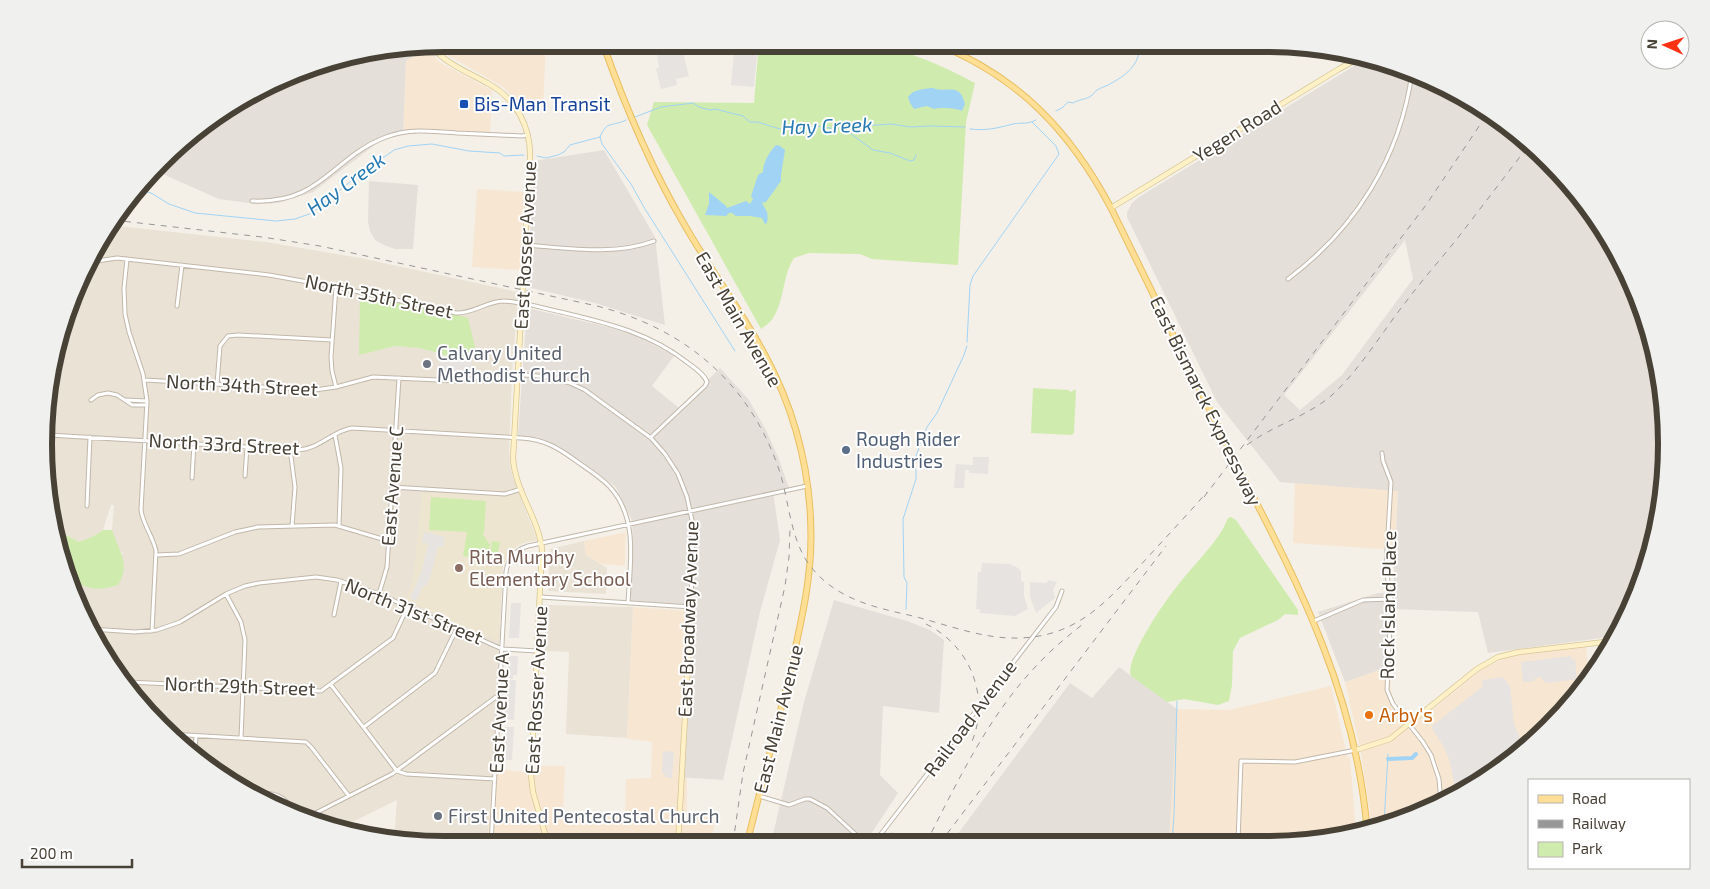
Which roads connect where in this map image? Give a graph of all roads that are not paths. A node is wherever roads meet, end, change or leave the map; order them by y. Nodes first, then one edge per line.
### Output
1 (438, 52) edge
2 (605, 52) edge
3 (953, 52) edge
4 (1351, 62) edge
5 (1411, 80) edge
6 (528, 136) junction
7 (252, 201) dead end
8 (1112, 208) junction
9 (654, 241) dead end
10 (525, 245) junction
11 (127, 259) junction
12 (99, 260) edge
13 (182, 265) junction
14 (1288, 279) dead end
15 (336, 286) junction
16 (522, 303) junction
17 (177, 306) dead end
18 (332, 340) junction
19 (518, 374) junction
20 (399, 378) junction
21 (145, 380) junction
22 (218, 384) junction
23 (336, 387) junction
24 (91, 400) dead end
25 (126, 400) junction
26 (147, 401) junction
27 (148, 405) junction
28 (396, 430) junction
29 (52, 434) edge
30 (335, 435) junction
31 (90, 437) junction
32 (514, 437) junction
33 (651, 438) junction
34 (146, 440) junction
35 (194, 443) junction
36 (246, 446) junction
37 (290, 449) junction
38 (1382, 453) dead end
39 (245, 476) dead end
40 (192, 478) dead end
41 (808, 486) junction
42 (392, 487) junction
43 (520, 490) junction
44 (87, 506) dead end
45 (691, 510) junction
46 (629, 524) junction
47 (292, 526) junction
48 (339, 526) junction
49 (389, 540) junction
50 (541, 543) junction
51 (156, 555) junction
52 (341, 581) junction
53 (1062, 591) dead end
54 (226, 594) junction
55 (379, 594) junction
56 (541, 597) junction
57 (1391, 599) junction
58 (628, 603) junction
59 (408, 606) junction
60 (691, 607) junction
61 (334, 615) dead end
62 (1314, 620) junction
63 (457, 628) junction
64 (100, 630) edge
65 (152, 631) junction
66 (1604, 642) edge
67 (502, 649) junction
68 (538, 651) junction
69 (133, 682) edge
70 (331, 685) junction
71 (243, 688) junction
72 (500, 694) junction
73 (1409, 725) junction
74 (364, 727) junction
75 (181, 735) edge
76 (196, 736) junction
77 (240, 738) junction
78 (195, 746) edge
79 (1356, 750) junction
80 (397, 771) junction
81 (495, 779) junction
82 (267, 794) edge
83 (1440, 795) edge
84 (349, 796) junction
85 (759, 796) junction
86 (287, 804) edge
87 (315, 814) edge
88 (1366, 823) edge
89 (491, 836) edge
90 (546, 836) edge
91 (678, 836) edge
92 (749, 836) edge
93 (857, 836) edge
94 (879, 836) edge
95 (1238, 836) edge

1 - 6 street, East Rosser Avenue
2 - 41 main road, East Main Avenue
3 - 8 main road, East Bismarck Expressway
4 - 8 street, Yegen Road
5 - 14 street
6 - 7 street
6 - 10 street, East Rosser Avenue
8 - 62 main road, East Bismarck Expressway, bridge
9 - 10 street
10 - 16 street, East Rosser Avenue
11 - 12 street, North 35th Street
11 - 13 street, North 35th Street
11 - 21 street
13 - 15 street, North 35th Street
13 - 17 street
15 - 16 street, North 35th Street
15 - 18 street
16 - 19 street, East Rosser Avenue
16 - 33 street, North 35th Street
18 - 22 street
18 - 23 street
19 - 20 street, North 34th Street
19 - 32 street, East Rosser Avenue
19 - 33 street, East Broadway Avenue
20 - 23 street, North 34th Street
20 - 28 street, East Avenue C
21 - 22 street, North 34th Street
21 - 26 street
22 - 23 street, North 34th Street
24 - 25 street
25 - 26 street
25 - 27 street
26 - 27 street
27 - 34 street
28 - 30 street, North 33rd Street
28 - 32 street, North 33rd Street
28 - 42 street, East Avenue C
29 - 31 street, North 33rd Street
30 - 37 street, North 33rd Street
30 - 48 street
31 - 34 street, North 33rd Street
31 - 44 street
32 - 43 street, East Rosser Avenue
32 - 46 street, North 33rd Street
33 - 45 street, East Broadway Avenue
34 - 35 street, North 33rd Street
34 - 51 street
35 - 36 street, North 33rd Street
35 - 40 street
36 - 37 street, North 33rd Street
36 - 39 street
37 - 47 street
38 - 57 street, Rock Island Place
41 - 45 street, East Avenue A
41 - 85 main road, East Main Avenue
42 - 43 street
42 - 49 street, East Avenue C
43 - 50 street, East Rosser Avenue
45 - 46 street, East Avenue A
45 - 60 street, East Broadway Avenue
46 - 50 street, East Avenue A
46 - 58 street, North 33rd Street
47 - 48 street
47 - 51 street
48 - 49 street
49 - 55 street, East Avenue C
50 - 56 street, East Rosser Avenue
50 - 67 street, East Avenue A
51 - 65 street
52 - 54 street, North 31st Street
52 - 55 street, North 31st Street
52 - 61 street
53 - 94 street, Railroad Avenue
54 - 65 street, North 31st Street
54 - 71 street
55 - 59 street, North 31st Street
56 - 58 street
56 - 68 street, East Rosser Avenue
57 - 62 street
57 - 73 street, Rock Island Place
58 - 60 street
59 - 63 street, North 31st Street
59 - 70 street
60 - 91 street, East Broadway Avenue
62 - 79 main road, East Bismarck Expressway
63 - 67 street, North 31st Street
63 - 74 street
64 - 65 street, North 31st Street
66 - 73 street
67 - 68 street, North 31st Street
67 - 72 street, East Avenue A
68 - 90 street, East Rosser Avenue
69 - 71 street, North 29th Street
70 - 71 street, North 29th Street
70 - 74 street, North 29th Street
71 - 77 street
72 - 80 street
72 - 81 street, East Avenue A
73 - 79 street
73 - 83 street, Rock Island Place
74 - 80 street, North 29th Street
75 - 76 street
76 - 77 street
76 - 78 street
77 - 84 street
79 - 88 main road, East Bismarck Expressway
79 - 95 street
80 - 81 street
80 - 84 street
81 - 89 street, East Avenue A
82 - 86 street
84 - 87 street
85 - 92 main road, East Main Avenue
85 - 93 street

